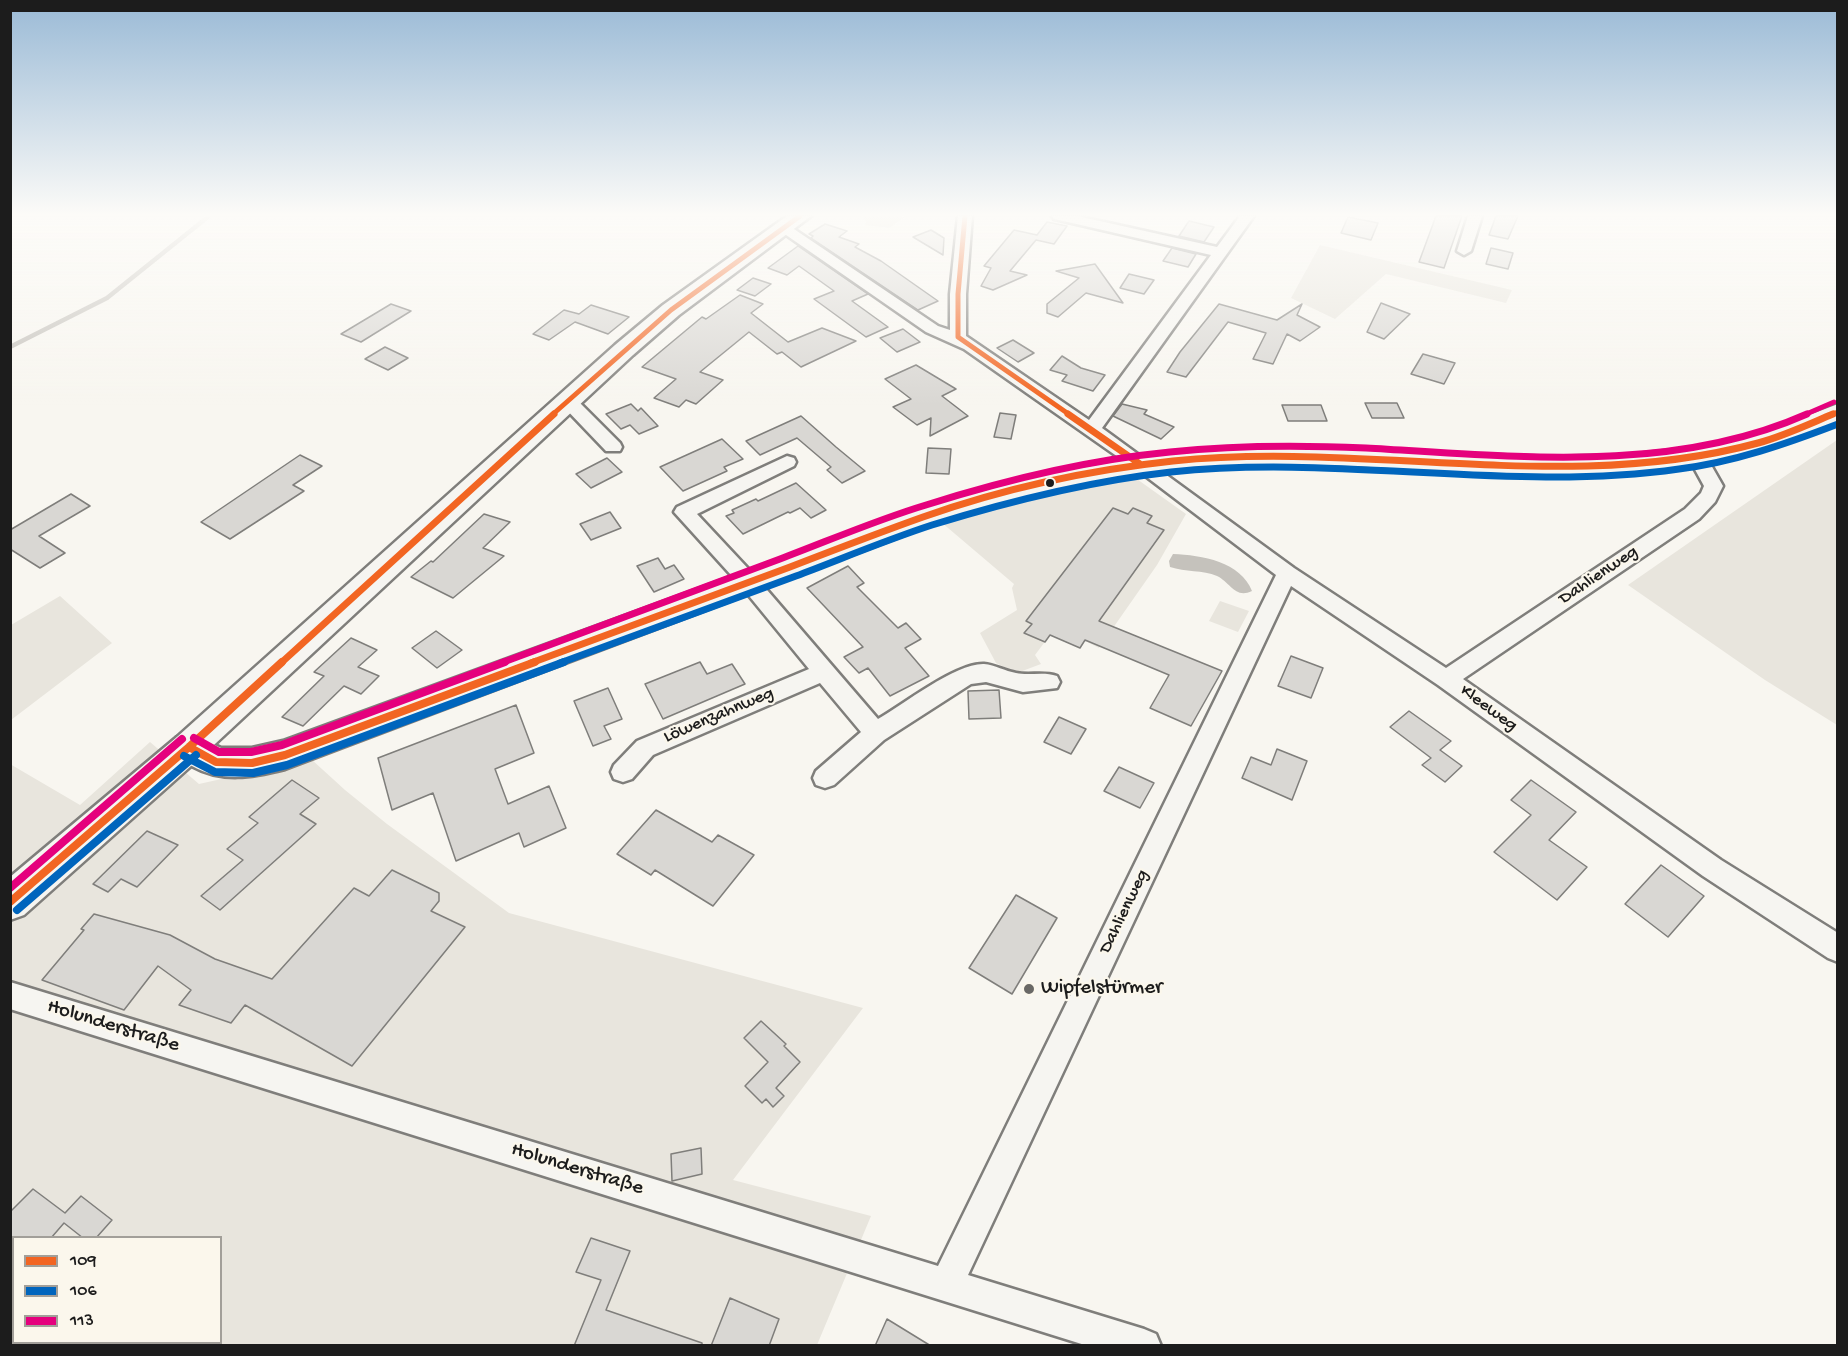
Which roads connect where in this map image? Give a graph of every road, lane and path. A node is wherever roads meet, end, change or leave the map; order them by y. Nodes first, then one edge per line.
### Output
1 (713, 279) edge
2 (866, 279) edge
3 (959, 279) edge
4 (1200, 279) edge
5 (958, 337) junction
6 (568, 401) junction
7 (1838, 412) edge
8 (1092, 429) junction
9 (613, 447) dead end
10 (1696, 455) junction
11 (787, 462) dead end
12 (1140, 464) junction
13 (1287, 573) junction
14 (748, 581) junction
15 (824, 672) junction
16 (1446, 679) junction
17 (1049, 682) dead end
18 (876, 733) junction
19 (189, 747) junction
20 (623, 772) dead end
21 (825, 778) dead end
22 (10, 902) edge
23 (1838, 949) edge
24 (10, 995) edge
25 (947, 1284) junction
26 (1144, 1346) edge

1 - 6 street
2 - 5 street, Kleeweg
3 - 5 street
4 - 8 street
5 - 8 street, Kleeweg
6 - 9 street
6 - 19 street
7 - 10 street
8 - 12 street, Kleeweg
10 - 12 street
10 - 16 street, Dahlienweg
11 - 14 street
12 - 13 street, Kleeweg
12 - 14 street
13 - 16 street, Kleeweg
13 - 25 street, Dahlienweg
14 - 15 street
14 - 19 street
15 - 18 street
15 - 20 street, Löwenzahnweg
16 - 23 street, Kleeweg
17 - 18 street
18 - 21 street
19 - 22 street
24 - 25 street, Holunderstraße
25 - 26 street, Holunderstraße

